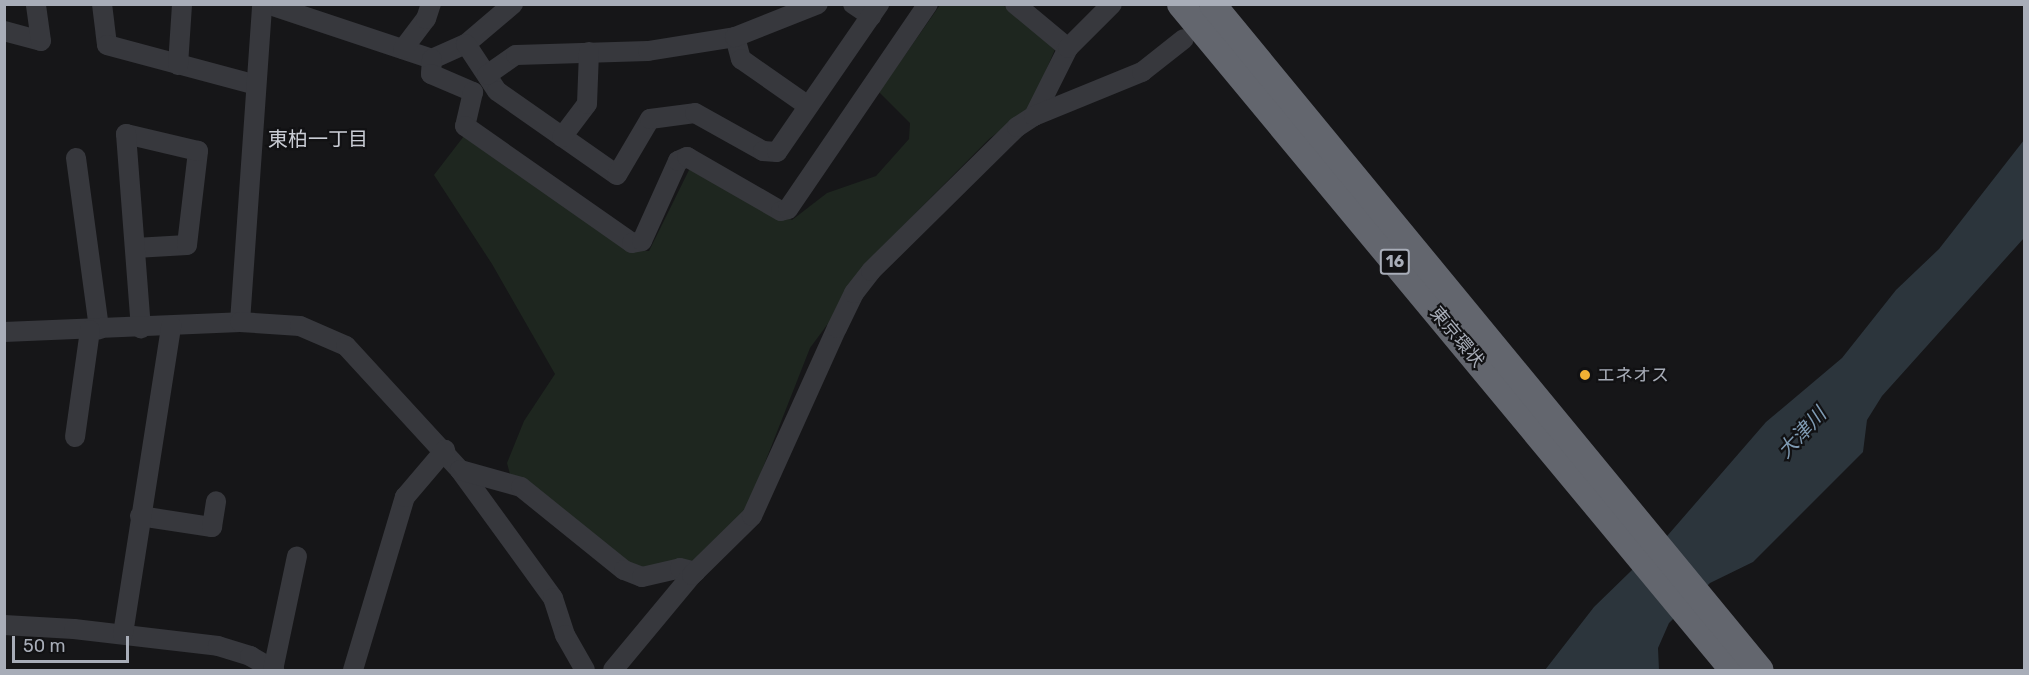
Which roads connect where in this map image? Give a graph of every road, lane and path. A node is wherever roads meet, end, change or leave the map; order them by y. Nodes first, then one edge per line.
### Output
1 (36, 4) edge
2 (102, 4) edge
3 (182, 4) edge
4 (265, 4) edge
5 (431, 4) edge
6 (513, 4) edge
7 (818, 4) edge
8 (853, 4) edge
9 (928, 4) edge
10 (1015, 4) edge
11 (1112, 4) edge
12 (1180, 4) edge
13 (1212, 4) edge
14 (875, 10) edge
15 (4, 31) edge
16 (735, 37) junction
17 (1184, 39) dead end
18 (466, 44) junction
19 (1068, 48) junction
20 (403, 49) junction
21 (589, 52) junction
22 (432, 59) junction
23 (178, 65) junction
24 (487, 75) junction
25 (256, 86) junction
26 (808, 106) junction
27 (1034, 116) junction
28 (562, 137) junction
29 (76, 158) dead end
30 (135, 248) junction
31 (240, 322) junction
32 (171, 326) junction
33 (141, 328) junction
34 (95, 329) junction
35 (4, 332) edge
36 (75, 438) dead end
37 (445, 450) junction
38 (460, 470) junction
39 (216, 501) dead end
40 (1616, 512) junction
41 (140, 516) junction
42 (297, 556) dead end
43 (696, 572) junction
44 (4, 625) edge
45 (123, 634) junction
46 (1719, 637) junction
47 (273, 670) edge
48 (353, 670) edge
49 (585, 670) edge
50 (613, 670) edge
51 (1733, 670) edge
52 (1760, 670) edge

1 - 15 street
2 - 23 street
3 - 23 street
4 - 20 street
4 - 25 street
5 - 20 street
6 - 18 street
7 - 16 street
8 - 14 street
9 - 22 street
10 - 19 street
11 - 19 street
12 - 40 highway, 東京環状 / 16
13 - 40 highway, 東京環状 / 16
14 - 26 street
16 - 21 street
16 - 26 street
17 - 27 street
18 - 22 street
18 - 24 street
19 - 27 street
20 - 22 street
21 - 24 street
21 - 28 street
23 - 25 street
24 - 28 street
25 - 31 street
26 - 28 street
27 - 43 street
29 - 34 street
30 - 30 street
30 - 33 street
31 - 32 street
31 - 37 street
32 - 33 street
32 - 41 street
33 - 34 street
34 - 35 street
34 - 36 street
37 - 38 street
37 - 48 street
38 - 43 street
38 - 49 street
39 - 41 street
40 - 46 highway, 東京環状 / 16
41 - 45 street
42 - 47 street
43 - 50 street
44 - 45 street
45 - 47 street
46 - 51 highway, 東京環状 / 16
46 - 52 highway, 東京環状 / 16

